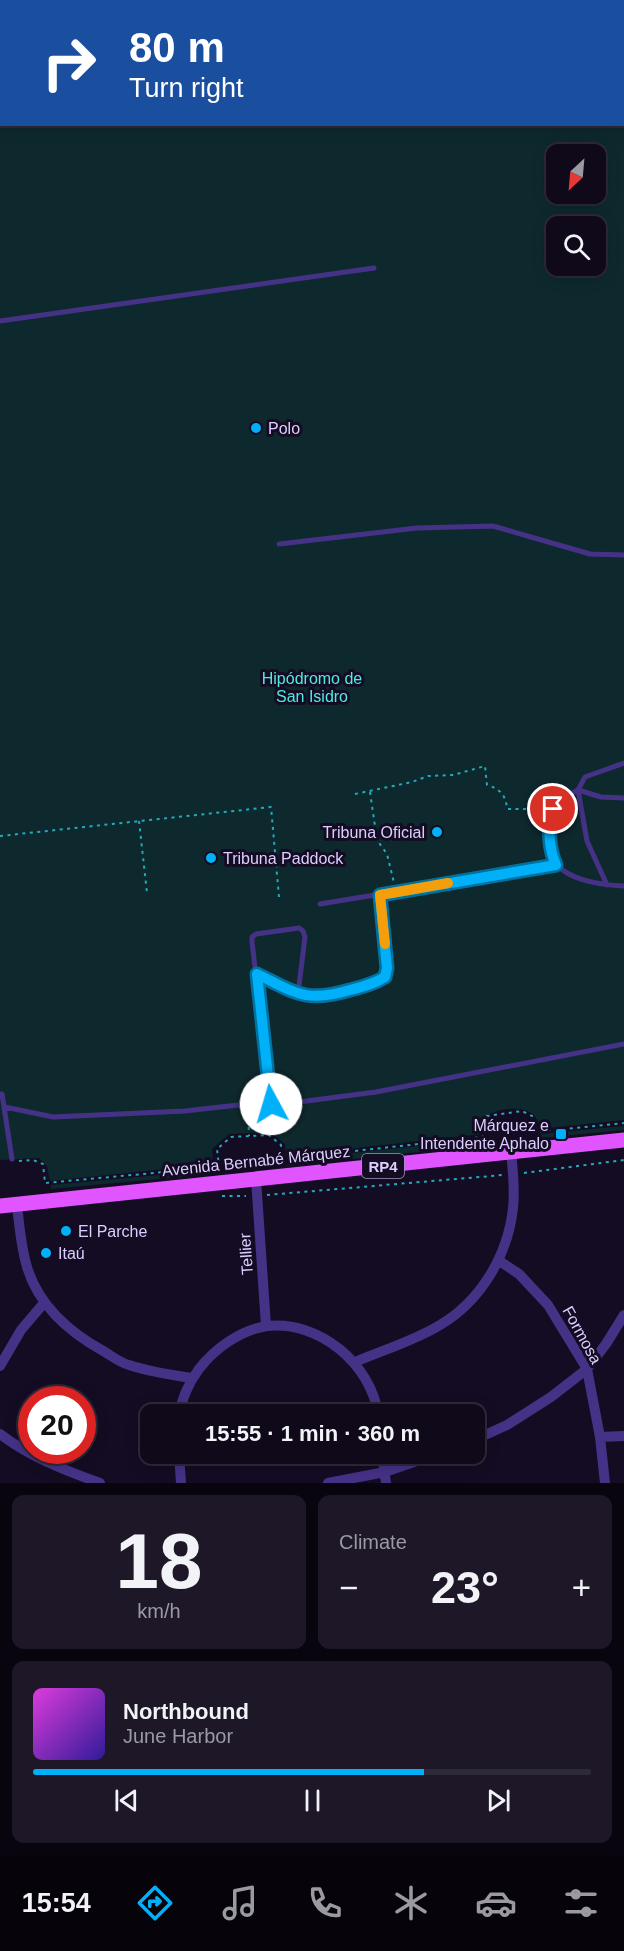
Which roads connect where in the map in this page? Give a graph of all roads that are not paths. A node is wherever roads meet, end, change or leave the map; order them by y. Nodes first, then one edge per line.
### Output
1 (374, 268) dead end
2 (0, 321) edge
3 (279, 544) dead end
4 (624, 555) edge
5 (624, 763) edge
6 (578, 790) junction
7 (624, 798) edge
8 (556, 865) junction
9 (607, 885) junction
10 (624, 885) edge
11 (380, 895) junction
12 (320, 904) dead end
13 (257, 974) junction
14 (297, 994) junction
15 (624, 1044) edge
16 (0, 1094) edge
17 (271, 1104) junction
18 (4, 1107) junction
19 (624, 1140) edge
20 (511, 1152) junction
21 (12, 1160) road end
22 (256, 1179) junction
23 (17, 1204) junction
24 (0, 1206) edge
25 (498, 1260) junction
26 (44, 1303) junction
27 (624, 1315) edge
28 (266, 1326) junction
29 (355, 1362) junction
30 (0, 1366) edge
31 (587, 1369) junction
32 (192, 1378) junction
33 (182, 1404) edge
34 (376, 1404) edge
35 (0, 1434) edge
36 (485, 1435) edge
37 (624, 1436) edge
38 (600, 1437) junction
39 (180, 1464) edge
40 (414, 1464) edge
41 (385, 1477) edge
42 (100, 1483) edge
43 (181, 1483) edge
44 (328, 1483) edge
45 (605, 1483) edge

1 - 2 lane
3 - 4 lane
5 - 6 lane
6 - 7 lane
6 - 8 lane
6 - 9 lane
8 - 9 lane
8 - 11 lane
9 - 10 lane
11 - 12 lane
11 - 14 lane
13 - 14 lane
13 - 14 lane
13 - 17 lane
15 - 17 lane
16 - 18 lane
17 - 18 lane
18 - 21 lane
19 - 20 main road, Avenida Bernabé Márquez / RP4
20 - 22 main road, Avenida Bernabé Márquez / RP4
20 - 25 street
22 - 23 main road, Avenida Bernabé Márquez / RP4
22 - 28 street, Tellier
23 - 24 main road, Avenida Bernabé Márquez / RP4
23 - 26 street
25 - 29 street
25 - 31 street, Formosa
26 - 30 street
26 - 32 street
27 - 31 street
28 - 29 street
28 - 32 street
29 - 34 street
31 - 36 street
31 - 38 street, Formosa
32 - 33 street
35 - 42 street
37 - 38 street
38 - 45 street, Formosa
39 - 43 street
40 - 41 street
41 - 44 street

